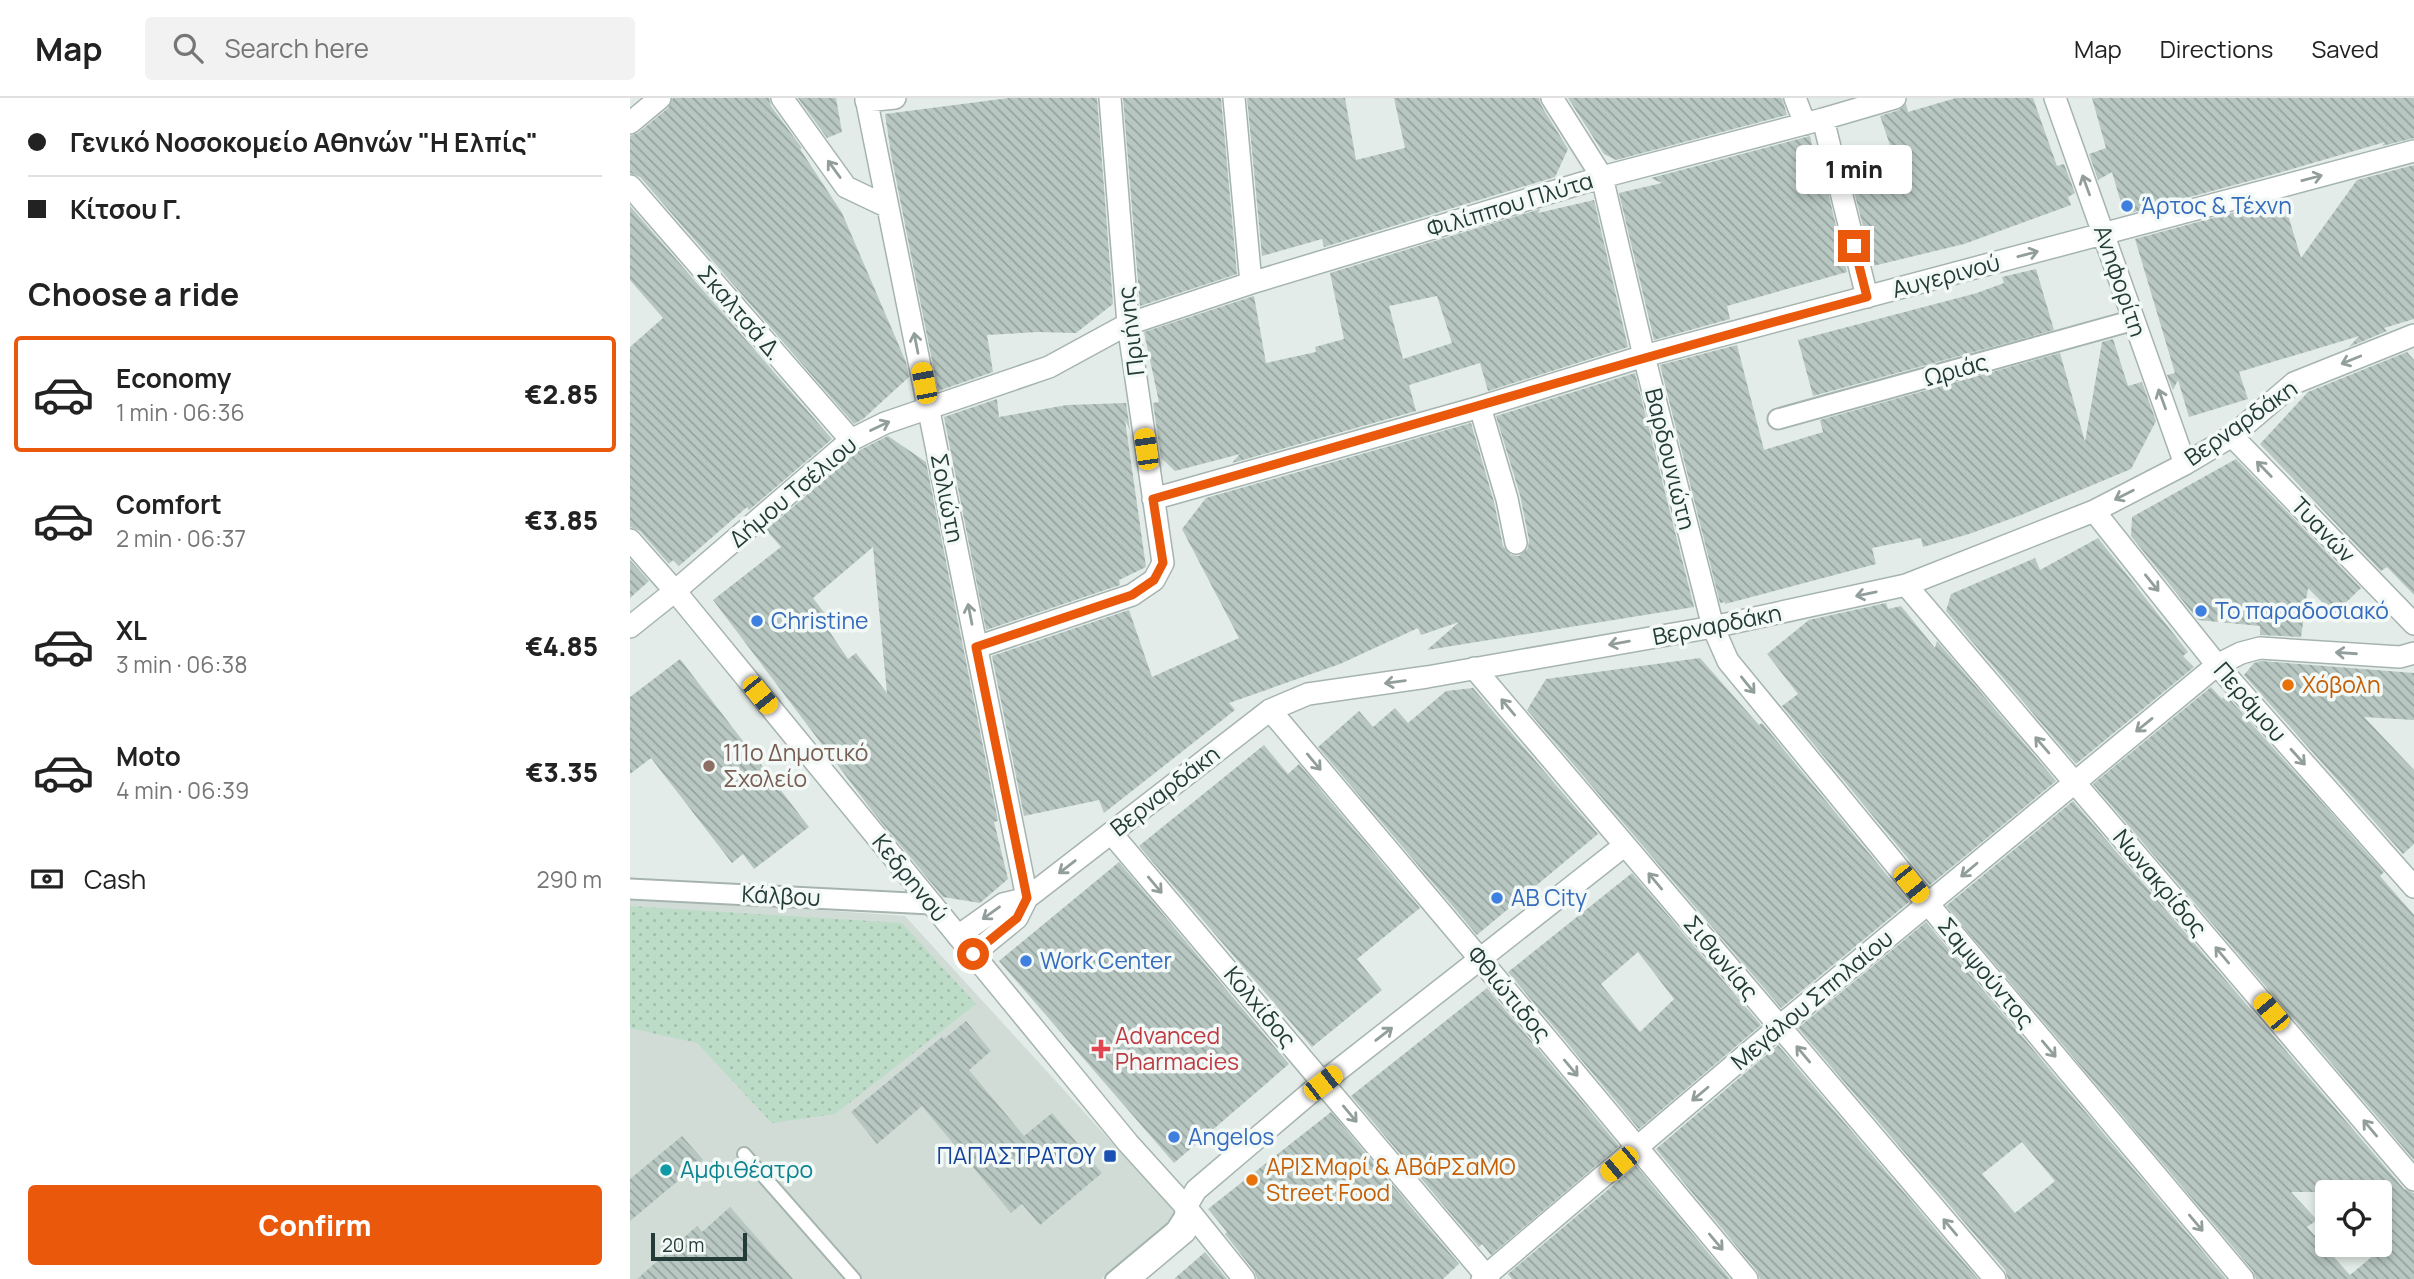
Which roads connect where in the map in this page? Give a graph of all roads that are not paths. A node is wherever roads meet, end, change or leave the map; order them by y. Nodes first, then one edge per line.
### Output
1 (660, 98) edge
2 (782, 98) edge
3 (895, 98) edge
4 (1110, 98) edge
5 (1234, 98) edge
6 (1552, 98) edge
7 (1795, 98) edge
8 (1895, 98) edge
9 (2055, 98) edge
10 (866, 99) edge
11 (1814, 121) junction
12 (630, 123) edge
13 (2414, 151) edge
14 (1602, 177) junction
15 (630, 186) edge
16 (888, 207) junction
17 (2104, 234) junction
18 (1251, 283) junction
19 (1867, 297) junction
20 (2134, 320) junction
21 (1128, 324) junction
22 (2414, 335) edge
23 (1644, 356) junction
24 (1480, 407) junction
25 (929, 408) junction
26 (1778, 419) dead end
27 (2232, 436) junction
28 (850, 440) junction
29 (2185, 464) junction
30 (1153, 499) junction
31 (2094, 511) junction
32 (630, 540) edge
33 (1516, 543) dead end
34 (1906, 585) junction
35 (675, 591) junction
36 (2414, 624) edge
37 (630, 627) edge
38 (1713, 627) junction
39 (976, 647) junction
40 (2414, 653) edge
41 (2217, 665) junction
42 (1475, 668) junction
43 (1269, 710) junction
44 (2074, 782) junction
45 (1111, 833) junction
46 (1625, 845) junction
47 (2414, 887) edge
48 (630, 889) edge
49 (1027, 898) junction
50 (931, 904) junction
51 (1928, 904) junction
52 (958, 936) junction
53 (973, 954) junction
54 (1480, 959) junction
55 (1780, 1027) junction
56 (1323, 1083) junction
57 (1637, 1147) junction
58 (744, 1154) dead end
59 (2414, 1180) edge
60 (1186, 1207) junction
61 (1486, 1278) edge
62 (854, 1279) edge
63 (1112, 1279) edge
64 (1129, 1279) edge
65 (1244, 1279) edge
66 (1747, 1279) edge
67 (1994, 1279) edge
68 (2243, 1279) edge

1 - 12 street
16 -> 2 street
3 - 10 street
4 - 21 street, Πριήνης
5 - 18 street
6 - 14 street, Βαρδουνιώτη
7 - 11 street
8 - 11 street, Φιλίππου Πλύτα
17 -> 9 street, Ανηφορίτη
10 - 16 street, Σολιώτη
11 - 14 street, Φιλίππου Πλύτα
11 - 19 street
17 -> 13 street, Αυγερινού
14 - 18 street, Φιλίππου Πλύτα
14 - 23 street, Βαρδουνιώτη
15 - 28 street, Σκαλτσά Δ.
25 -> 16 street, Σολιώτη
19 -> 17 street, Αυγερινού
17 - 20 street, Ανηφορίτη
18 - 21 street, Φιλίππου Πλύτα
19 - 23 street, Αυγερινού
20 - 26 street, Ωριάς
29 -> 20 street, Ανηφορίτη
21 - 25 street, Δήμου Τσέλιου
21 - 30 street, Πριήνης
22 -> 27 street, Βερναρδάκη
23 - 24 street, Αυγερινού
23 - 38 street, Βαρδουνιώτη
24 - 30 street, Αυγερινού
24 - 33 street
28 -> 25 street, Δήμου Τσέλιου
39 -> 25 street, Σολιώτη
27 - 29 street, Βερναρδάκη
36 -> 27 street, Τυανών
28 - 35 street, Δήμου Τσέλιου
29 -> 31 street, Βερναρδάκη
30 - 39 street, Πριήνης
31 - 34 street, Βερναρδάκη
31 -> 41 street, Περάμου
32 - 35 street, Κεδρηνού
34 -> 38 street, Βερναρδάκη
44 -> 34 street, Νωνακρίδος
35 - 37 street, Δήμου Τσέλιου
35 - 50 street, Κεδρηνού
38 -> 42 street, Βερναρδάκη
38 -> 51 street, Σαμψούντος
39 - 49 street, Σολιώτη
40 -> 41 street, Μεγάλου Σπηλαίου
41 -> 44 street, Μεγάλου Σπηλαίου
41 -> 47 street, Περάμου
42 -> 43 street, Βερναρδάκη
46 -> 42 street, Σιθωνίας
43 - 45 street, Βερναρδάκη
43 -> 54 street, Φθιώτιδος
44 -> 51 street, Μεγάλου Σπηλαίου
59 -> 44 street, Νωνακρίδος
45 -> 49 street, Βερναρδάκη
45 -> 56 street, Κολχίδος
46 - 54 street
55 -> 46 street, Σιθωνίας
48 - 50 street, Κάλβου
49 -> 52 street, Βερναρδάκη
49 - 53 street, Βερναρδάκη
50 - 52 street, Κεδρηνού
51 - 55 street, Μεγάλου Σπηλαίου
51 -> 68 street, Σαμψούντος
52 - 53 street, Κεδρηνού
53 - 60 street, Κεδρηνού
56 -> 54 street
54 -> 57 street, Φθιώτιδος
55 -> 57 street, Μεγάλου Σπηλαίου
67 -> 55 street, Σιθωνίας
56 - 60 street
56 -> 61 street, Κολχίδος
57 - 61 street, Μεγάλου Σπηλαίου
57 -> 66 street, Φθιώτιδος
58 - 62 lane
60 - 63 lane
60 - 64 street
60 - 65 street, Κεδρηνού

